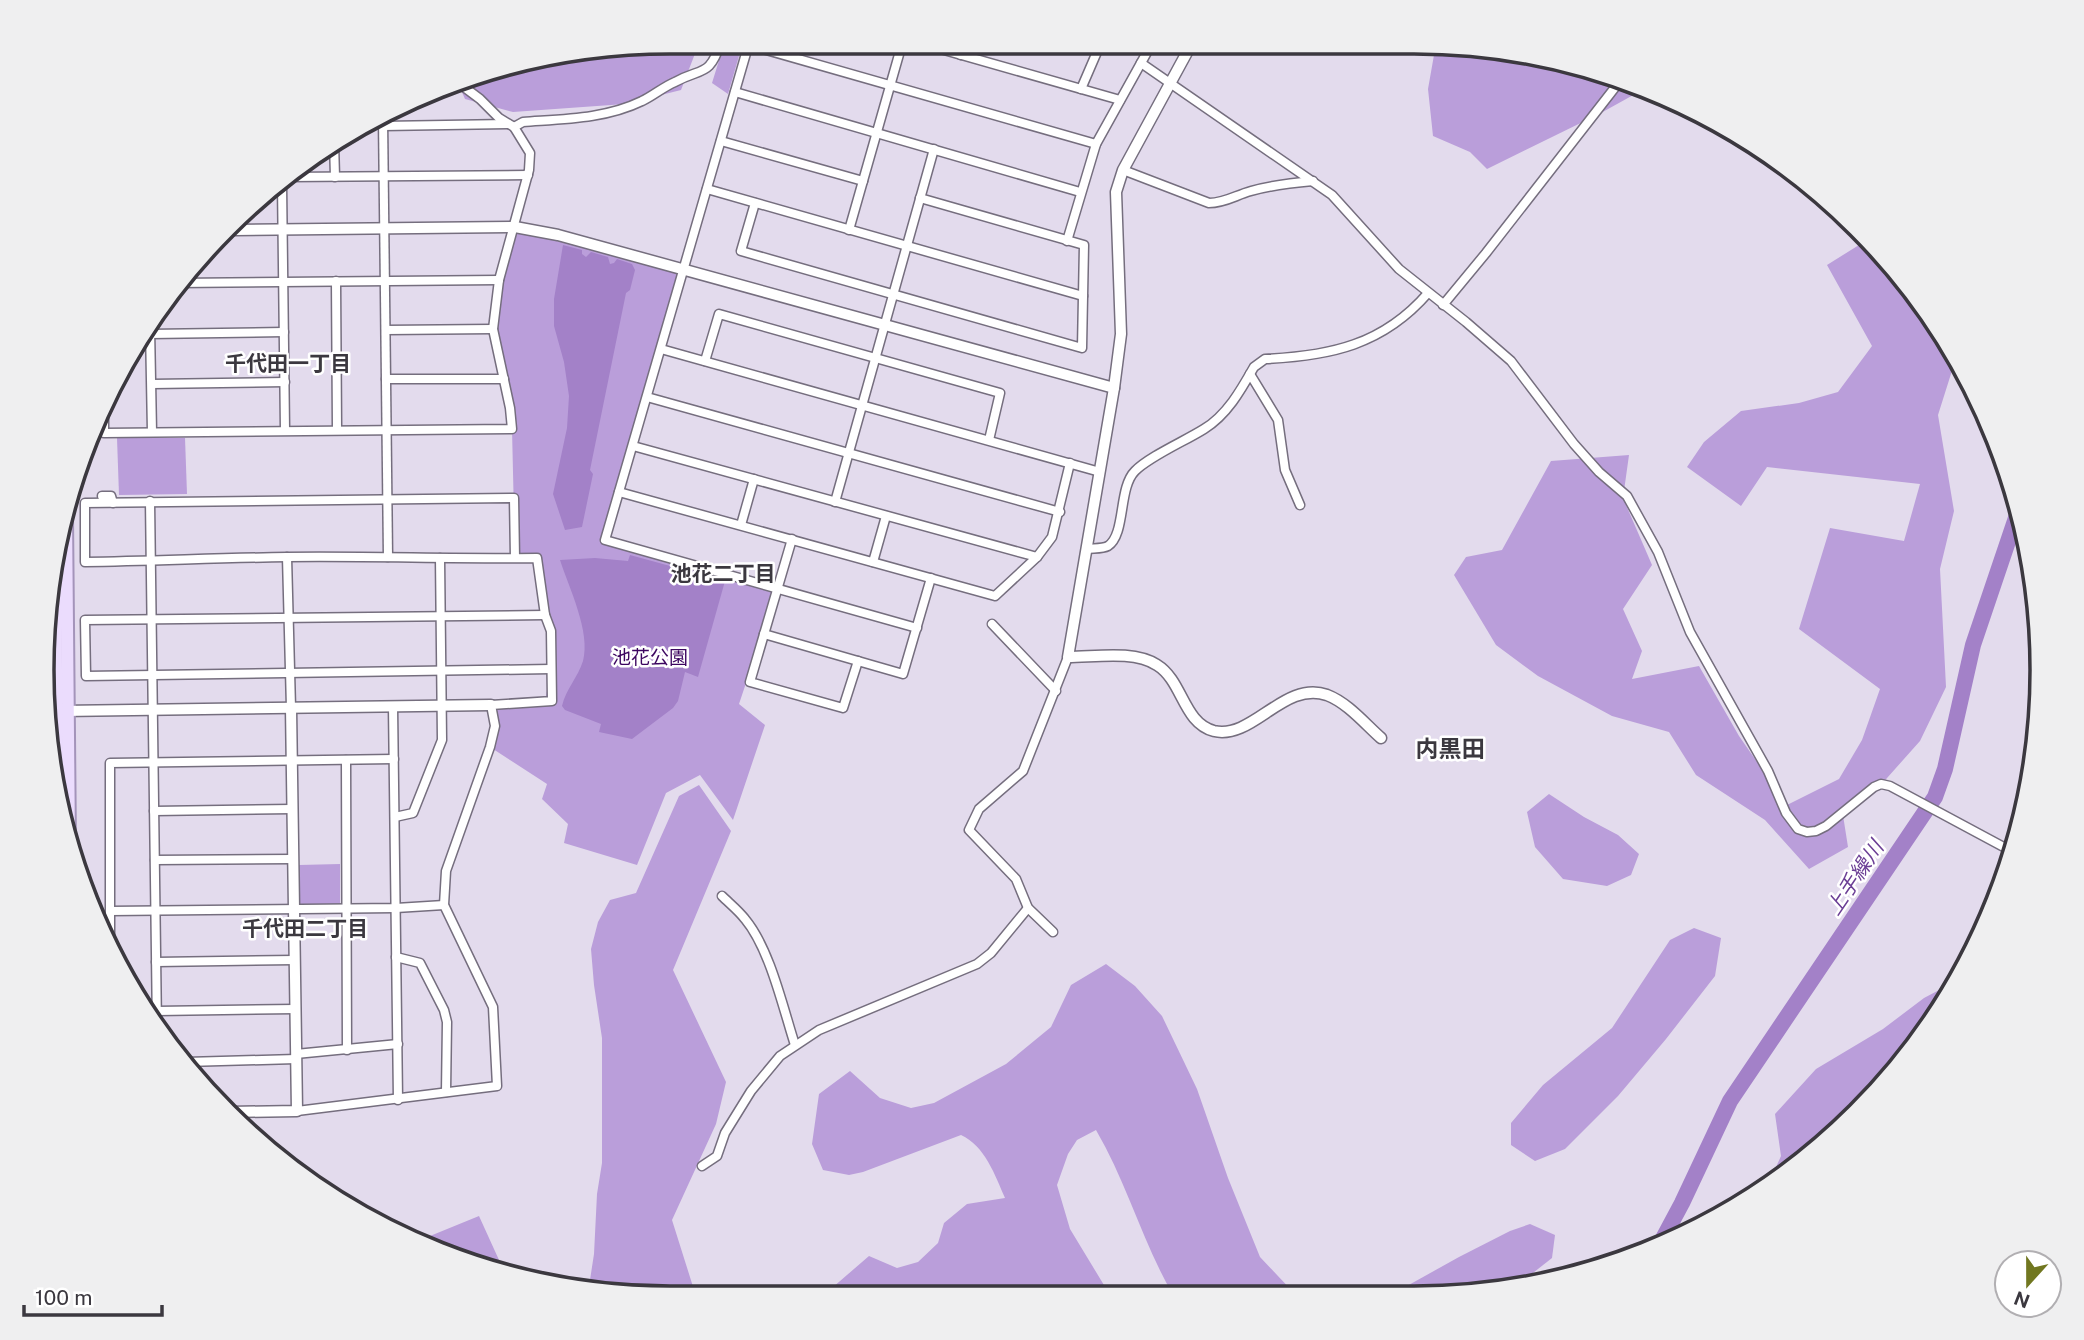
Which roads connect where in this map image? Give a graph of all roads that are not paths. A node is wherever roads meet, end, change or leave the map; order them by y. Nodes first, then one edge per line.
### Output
1 (718, 54) edge
2 (746, 54) edge
3 (783, 54) edge
4 (899, 54) edge
5 (958, 54) edge
6 (1096, 54) edge
7 (1146, 54) edge
8 (1187, 54) edge
9 (961, 55) joint
10 (1141, 63) junction
11 (1172, 82) junction
12 (890, 85) junction
13 (1615, 88) edge
14 (467, 89) edge
15 (1081, 89) junction
16 (735, 92) junction
17 (1120, 100) junction
18 (390, 122) edge
19 (383, 126) edge
20 (511, 126) junction
21 (877, 133) junction
22 (721, 141) junction
23 (1096, 144) junction
24 (934, 149) junction
25 (334, 154) edge
26 (1123, 170) junction
27 (528, 176) junction
28 (301, 177) edge
29 (335, 177) junction
30 (384, 177) junction
31 (863, 181) junction
32 (1312, 181) junction
33 (707, 190) junction
34 (282, 192) edge
35 (1080, 192) junction
36 (920, 198) junction
37 (754, 203) junction
38 (515, 227) junction
39 (384, 228) junction
40 (283, 229) junction
41 (240, 230) edge
42 (849, 230) junction
43 (1067, 240) junction
44 (907, 246) junction
45 (684, 270) junction
46 (499, 280) junction
47 (336, 281) junction
48 (385, 281) junction
49 (283, 282) junction
50 (191, 283) edge
51 (1427, 293) junction
52 (893, 295) junction
53 (1083, 296) junction
54 (1443, 304) junction
55 (885, 325) junction
56 (493, 329) junction
57 (386, 330) junction
58 (156, 331) edge
59 (284, 332) junction
60 (150, 340) edge
61 (661, 349) junction
62 (876, 357) junction
63 (705, 361) junction
64 (1251, 374) junction
65 (386, 379) junction
66 (503, 379) junction
67 (285, 382) junction
68 (152, 384) junction
69 (1114, 388) junction
70 (647, 397) junction
71 (862, 405) junction
72 (104, 428) edge
73 (337, 429) junction
74 (387, 429) junction
75 (285, 430) junction
76 (152, 432) junction
77 (989, 440) junction
78 (633, 446) junction
79 (849, 453) junction
80 (1070, 463) junction
81 (1100, 472) junction
82 (754, 480) junction
83 (619, 492) junction
84 (102, 496) dead end
85 (388, 499) junction
86 (150, 501) junction
87 (835, 502) junction
88 (113, 503) junction
89 (1300, 505) dead end
90 (1060, 512) junction
91 (886, 516) junction
92 (741, 526) junction
93 (792, 540) junction
94 (1087, 549) junction
95 (287, 557) junction
96 (388, 557) junction
97 (440, 558) junction
98 (515, 558) junction
99 (1037, 558) junction
100 (64, 561) edge
101 (151, 561) junction
102 (873, 562) junction
103 (931, 578) junction
104 (778, 587) junction
105 (545, 615) junction
106 (440, 616) junction
107 (289, 618) junction
108 (152, 619) junction
109 (992, 624) dead end
110 (57, 625) edge
111 (917, 628) junction
112 (764, 634) junction
113 (1068, 657) junction
114 (858, 661) junction
115 (551, 669) junction
116 (441, 671) junction
117 (290, 673) junction
118 (153, 675) junction
119 (1056, 691) junction
120 (442, 705) junction
121 (491, 705) junction
122 (393, 706) junction
123 (290, 708) junction
124 (153, 709) junction
125 (59, 711) edge
126 (58, 732) edge
127 (1381, 738) dead end
128 (394, 759) junction
129 (346, 760) junction
130 (291, 761) junction
131 (154, 762) junction
132 (64, 775) edge
133 (292, 809) junction
134 (154, 811) junction
135 (394, 817) junction
136 (2004, 847) edge
137 (293, 859) junction
138 (155, 860) junction
139 (722, 896) dead end
140 (444, 905) junction
141 (396, 908) junction
142 (1028, 908) junction
143 (294, 909) junction
144 (346, 909) junction
145 (110, 911) junction
146 (155, 911) junction
147 (110, 925) edge
148 (1053, 932) dead end
149 (396, 957) junction
150 (295, 960) junction
151 (156, 962) junction
152 (296, 1009) junction
153 (157, 1011) joint
154 (398, 1044) junction
155 (795, 1045) junction
156 (347, 1050) junction
157 (296, 1056) junction
158 (195, 1062) edge
159 (446, 1092) junction
160 (398, 1100) junction
161 (297, 1111) junction
162 (242, 1112) edge
163 (702, 1166) dead end

1 - 20 street
2 - 16 street
3 - 12 street
4 - 12 street
5 - 9 street
6 - 15 street
7 - 10 street
8 - 11 street
9 - 15 street
10 - 11 street
10 - 17 street
11 - 26 street
11 - 32 street
12 - 21 street
12 - 23 street
13 - 54 street
14 - 20 street
15 - 17 street
16 - 21 street
16 - 22 street
17 - 23 street
18 - 20 street
19 - 30 street
20 - 27 street
21 - 24 street
21 - 31 street
22 - 31 street
22 - 33 street
23 - 35 street
24 - 35 street
24 - 36 street
25 - 29 street
26 - 32 street
26 - 69 street
27 - 30 street
27 - 38 street
28 - 29 street
29 - 30 street
30 - 39 street
31 - 42 street
32 - 51 street
33 - 37 street
33 - 45 street
34 - 40 street
35 - 43 street
36 - 43 street
36 - 44 street
37 - 42 street
37 - 52 street
38 - 39 street
38 - 45 street
38 - 46 street
39 - 40 street
39 - 48 street
40 - 41 street
40 - 49 street
42 - 44 street
43 - 53 street
44 - 52 street
44 - 53 street
45 - 55 street
45 - 61 street
46 - 48 street
46 - 56 street
47 - 48 street
47 - 49 street
47 - 73 street
48 - 57 street
49 - 50 street
49 - 59 street
51 - 54 street
51 - 64 street
52 - 53 street
52 - 55 street
54 - 136 street
55 - 62 street
55 - 69 street
56 - 57 street
56 - 66 street
57 - 65 street
58 - 59 street
59 - 67 street
60 - 68 street
61 - 63 street
61 - 70 street
62 - 63 street
62 - 71 street
62 - 77 street
63 - 71 street
64 - 89 street
64 - 94 street
65 - 66 street
65 - 74 street
66 - 74 street
67 - 68 street
67 - 75 street
68 - 76 street
69 - 81 street
70 - 78 street
70 - 79 street
71 - 77 street
71 - 79 street
72 - 76 street
73 - 74 street
73 - 75 street
74 - 85 street
75 - 76 street
77 - 80 street
78 - 82 street
78 - 83 street
79 - 87 street
79 - 90 street
80 - 81 street
80 - 90 street
81 - 94 street
82 - 87 street
82 - 92 street
83 - 92 street
83 - 104 street
84 - 88 street
85 - 86 street
85 - 96 street
85 - 98 street
86 - 88 street
86 - 101 street
87 - 91 street
88 - 101 street
90 - 99 street
91 - 99 street
91 - 102 street
92 - 93 street
93 - 102 street
93 - 104 street
94 - 113 street
95 - 96 street
95 - 101 street
95 - 107 street
96 - 97 street
97 - 98 street
97 - 106 street
98 - 105 street
99 - 103 street
100 - 125 main road
101 - 108 street
102 - 103 street
103 - 111 street
104 - 111 street
104 - 112 street
105 - 106 street
105 - 115 street
106 - 107 street
106 - 116 street
107 - 108 street
107 - 117 street
108 - 118 street
108 - 118 street
109 - 119 street
110 - 125 main road
111 - 114 street
112 - 114 street
112 - 114 street
113 - 119 street
113 - 127 street
115 - 116 street
115 - 121 street
116 - 117 street
116 - 120 street
117 - 118 street
117 - 123 street
118 - 124 street
119 - 142 street
120 - 121 street
120 - 122 street
120 - 135 street
121 - 140 street
122 - 123 street
122 - 128 street
123 - 124 street
123 - 130 street
124 - 125 street
124 - 131 street
125 - 126 main road
125 - 132 main road
128 - 129 street
128 - 135 street
129 - 130 street
129 - 144 street
130 - 131 street
130 - 133 street
131 - 134 street
131 - 145 street
133 - 134 street
133 - 137 street
134 - 138 street
135 - 141 street
137 - 138 street
137 - 143 street
138 - 146 street
139 - 155 street
140 - 141 street
140 - 159 street
141 - 144 street
141 - 149 street
142 - 148 street
142 - 155 street
143 - 144 street
143 - 146 street
143 - 150 street
144 - 156 street
145 - 146 street
145 - 147 street
146 - 151 street
149 - 154 street
149 - 159 street
150 - 151 street
150 - 152 street
151 - 153 street
152 - 153 street
152 - 157 street
154 - 156 street
154 - 160 street
155 - 163 street
156 - 157 street
157 - 158 street
157 - 161 street
159 - 160 street
160 - 161 street
161 - 162 street

